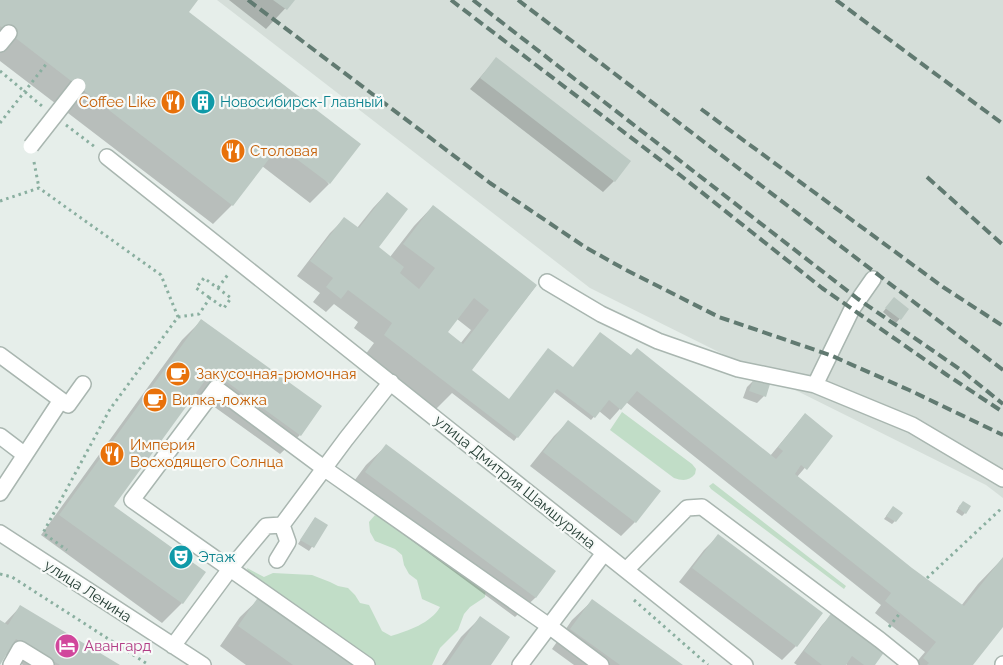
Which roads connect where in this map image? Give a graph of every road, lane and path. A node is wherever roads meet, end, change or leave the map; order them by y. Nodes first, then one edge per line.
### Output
1 (47, 62) dead end
2 (78, 86) dead end
3 (0, 122) edge
4 (31, 146) joint
5 (107, 157) dead end
6 (39, 188) junction
7 (0, 201) edge
8 (873, 279) dead end
9 (547, 282) dead end
10 (210, 298) junction
11 (178, 317) junction
12 (0, 355) edge
13 (391, 382) junction
14 (83, 384) dead end
15 (815, 385) junction
16 (61, 400) junction
17 (0, 436) edge
18 (25, 455) junction
19 (325, 469) junction
20 (1003, 479) edge
21 (0, 493) edge
22 (1003, 507) edge
23 (282, 525) junction
24 (0, 533) edge
25 (67, 550) dead end
26 (604, 553) junction
27 (277, 560) dead end
28 (230, 569) junction
29 (626, 570) junction
30 (0, 574) edge
31 (927, 578) dead end
32 (549, 626) junction
33 (173, 646) junction
34 (11, 665) edge
35 (46, 665) edge
36 (149, 665) edge
37 (203, 665) edge
38 (367, 665) edge
39 (520, 665) edge
40 (601, 665) edge
41 (745, 665) edge
42 (911, 665) edge

1 - 3 path
2 - 4 street, bridge
4 - 6 path
5 - 13 street, улица Дмитрия Шамшурина
6 - 7 path
6 - 11 path
8 - 15 street
9 - 15 street
10 - 10 path
10 - 11 path
11 - 25 path
12 - 16 street
13 - 19 street
13 - 26 street, улица Дмитрия Шамшурина
14 - 16 street
15 - 20 street
16 - 18 street
17 - 18 street
18 - 21 street
19 - 23 street
19 - 28 street
19 - 32 street
22 - 31 path
23 - 27 street
23 - 28 street
24 - 33 street, улица Ленина
26 - 29 street, улица Дмитрия Шамшурина
26 - 32 street
28 - 33 street
28 - 38 street
29 - 41 street, улица Дмитрия Шамшурина
29 - 42 street
30 - 36 path
32 - 39 street
32 - 40 street
33 - 37 street, улица Ленина
34 - 35 street

